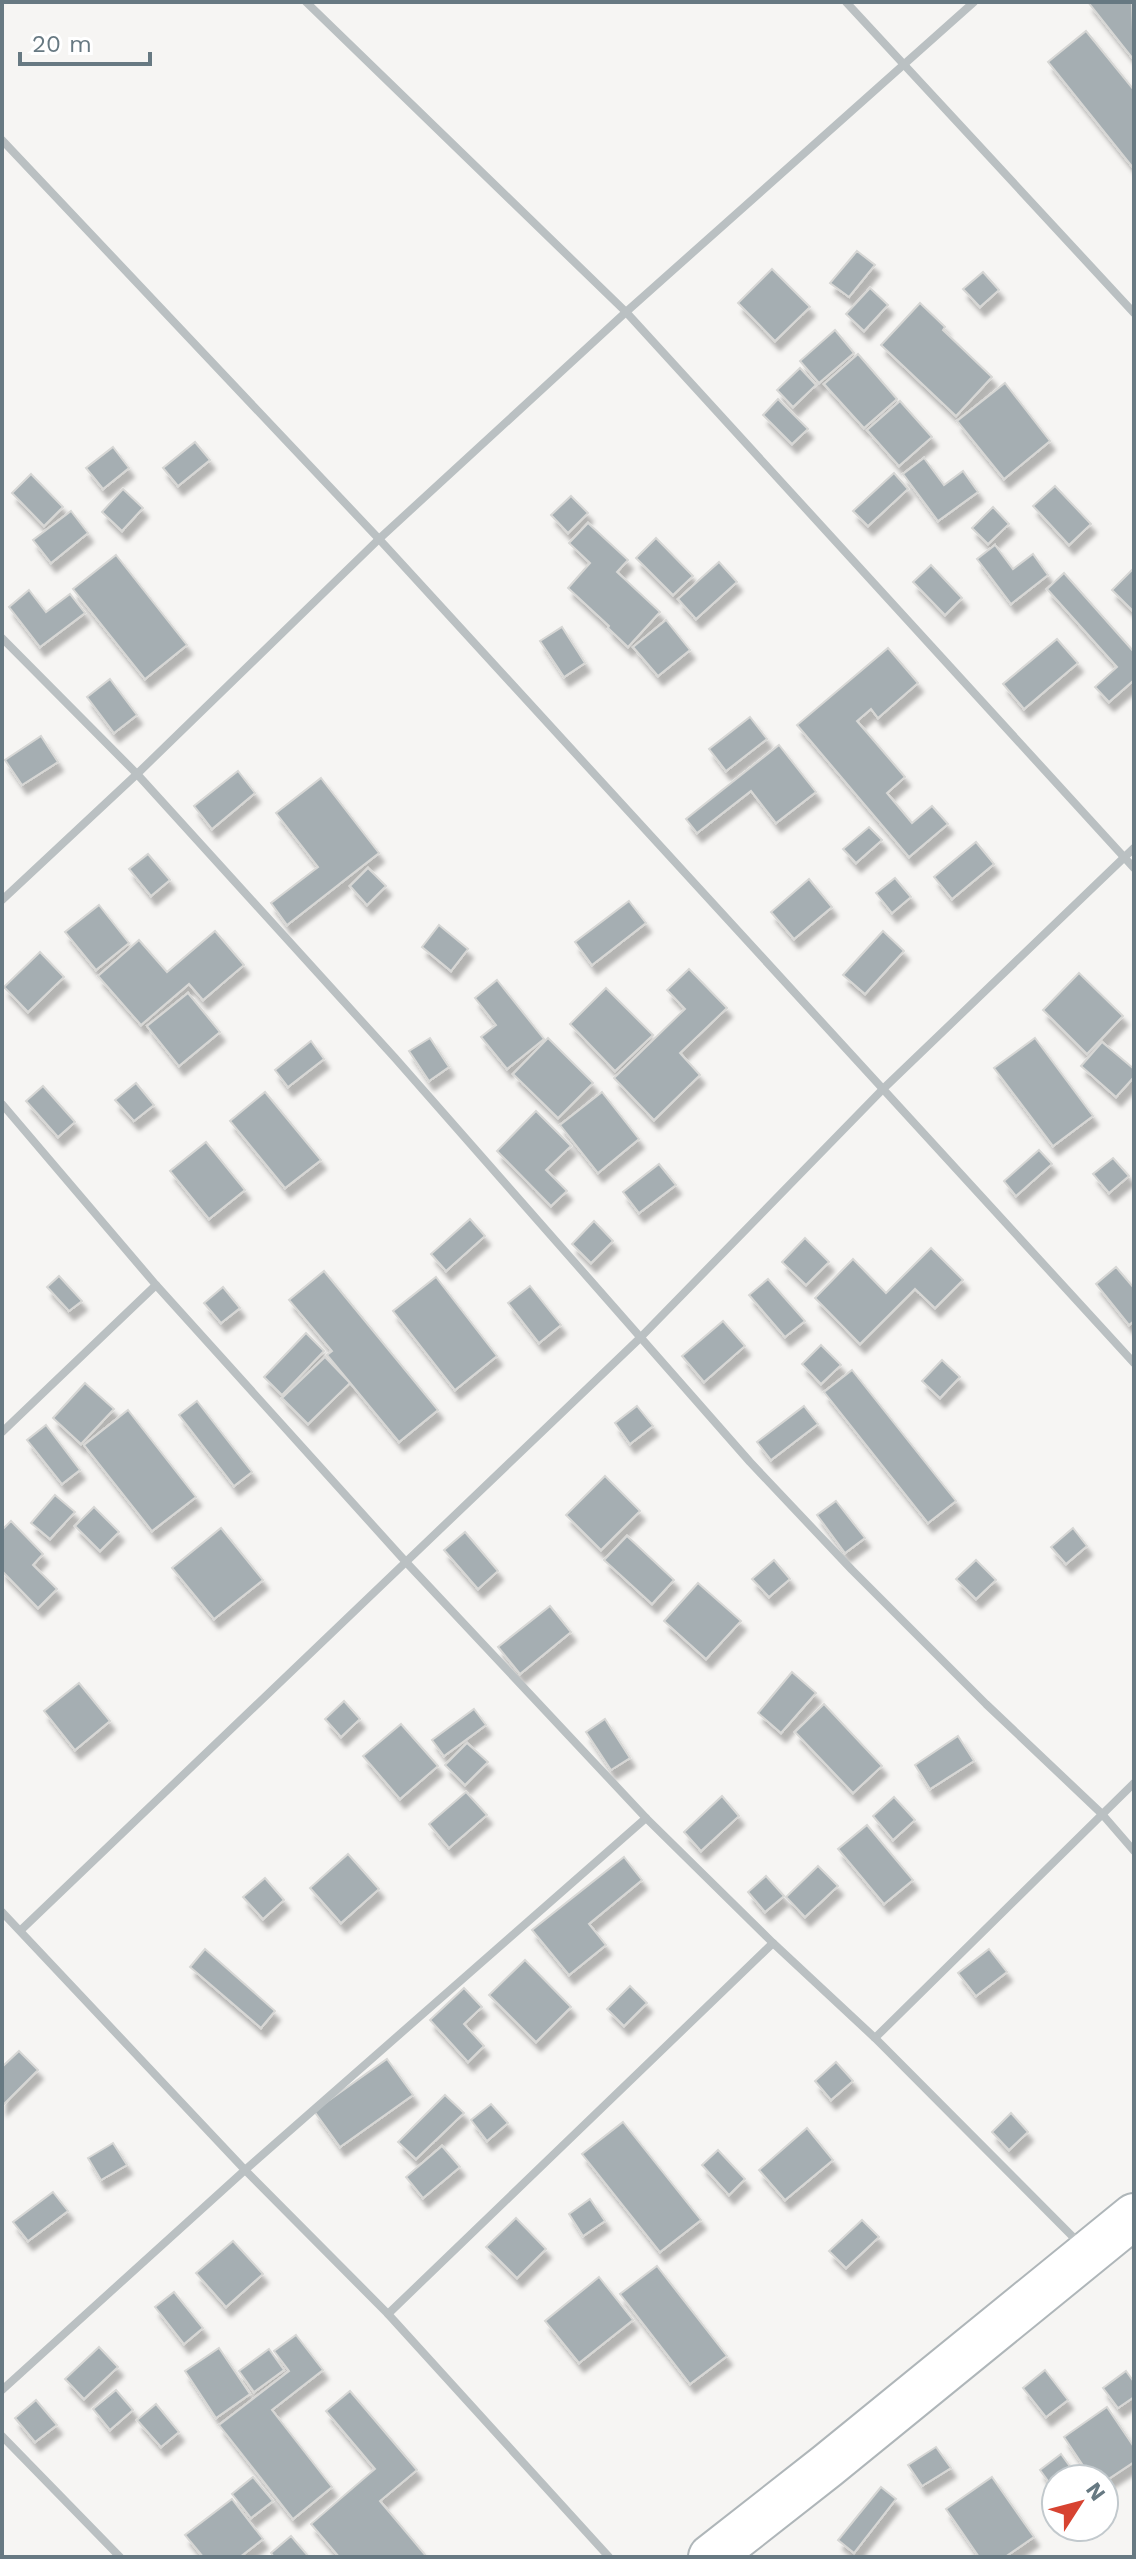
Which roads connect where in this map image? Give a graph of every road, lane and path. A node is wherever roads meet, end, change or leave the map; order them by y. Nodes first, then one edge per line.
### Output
1 (306, 2) edge
2 (846, 2) edge
3 (974, 2) edge
4 (905, 65) junction
5 (2, 140) edge
6 (626, 312) junction
7 (1134, 313) edge
8 (379, 539) junction
9 (2, 638) edge
10 (137, 774) junction
11 (1134, 848) edge
12 (1125, 858) junction
13 (1134, 868) edge
14 (2, 900) edge
15 (882, 1090) junction
16 (2, 1104) edge
17 (156, 1285) junction
18 (639, 1339) junction
19 (1134, 1363) edge
20 (2, 1432) edge
21 (405, 1561) junction
22 (1134, 1783) edge
23 (1102, 1814) junction
24 (646, 1818) junction
25 (1134, 1851) edge
26 (2, 1912) edge
27 (21, 1930) junction
28 (773, 1943) junction
29 (875, 2038) junction
30 (245, 2170) junction
31 (1134, 2216) edge
32 (1089, 2253) junction
33 (388, 2314) junction
34 (2, 2390) edge
35 (2, 2436) edge
36 (732, 2546) edge
37 (120, 2557) edge
38 (609, 2557) edge

1 - 6 street
2 - 4 street
3 - 4 street
4 - 6 street
4 - 7 street
5 - 8 street
6 - 8 street
6 - 12 street
8 - 10 street
8 - 15 street
9 - 10 street
10 - 14 street
10 - 18 street
11 - 12 street
12 - 13 street
12 - 15 street
15 - 18 street
15 - 19 street
16 - 17 street
17 - 20 street
17 - 21 street
18 - 21 street
18 - 23 street
21 - 24 street
21 - 27 street
22 - 23 street
23 - 25 street
23 - 29 street
24 - 28 street
24 - 30 street
26 - 27 street
27 - 30 street
28 - 29 street
28 - 33 street
29 - 32 street
30 - 33 street
30 - 34 street
31 - 32 street
32 - 36 street
33 - 38 street
35 - 37 street

